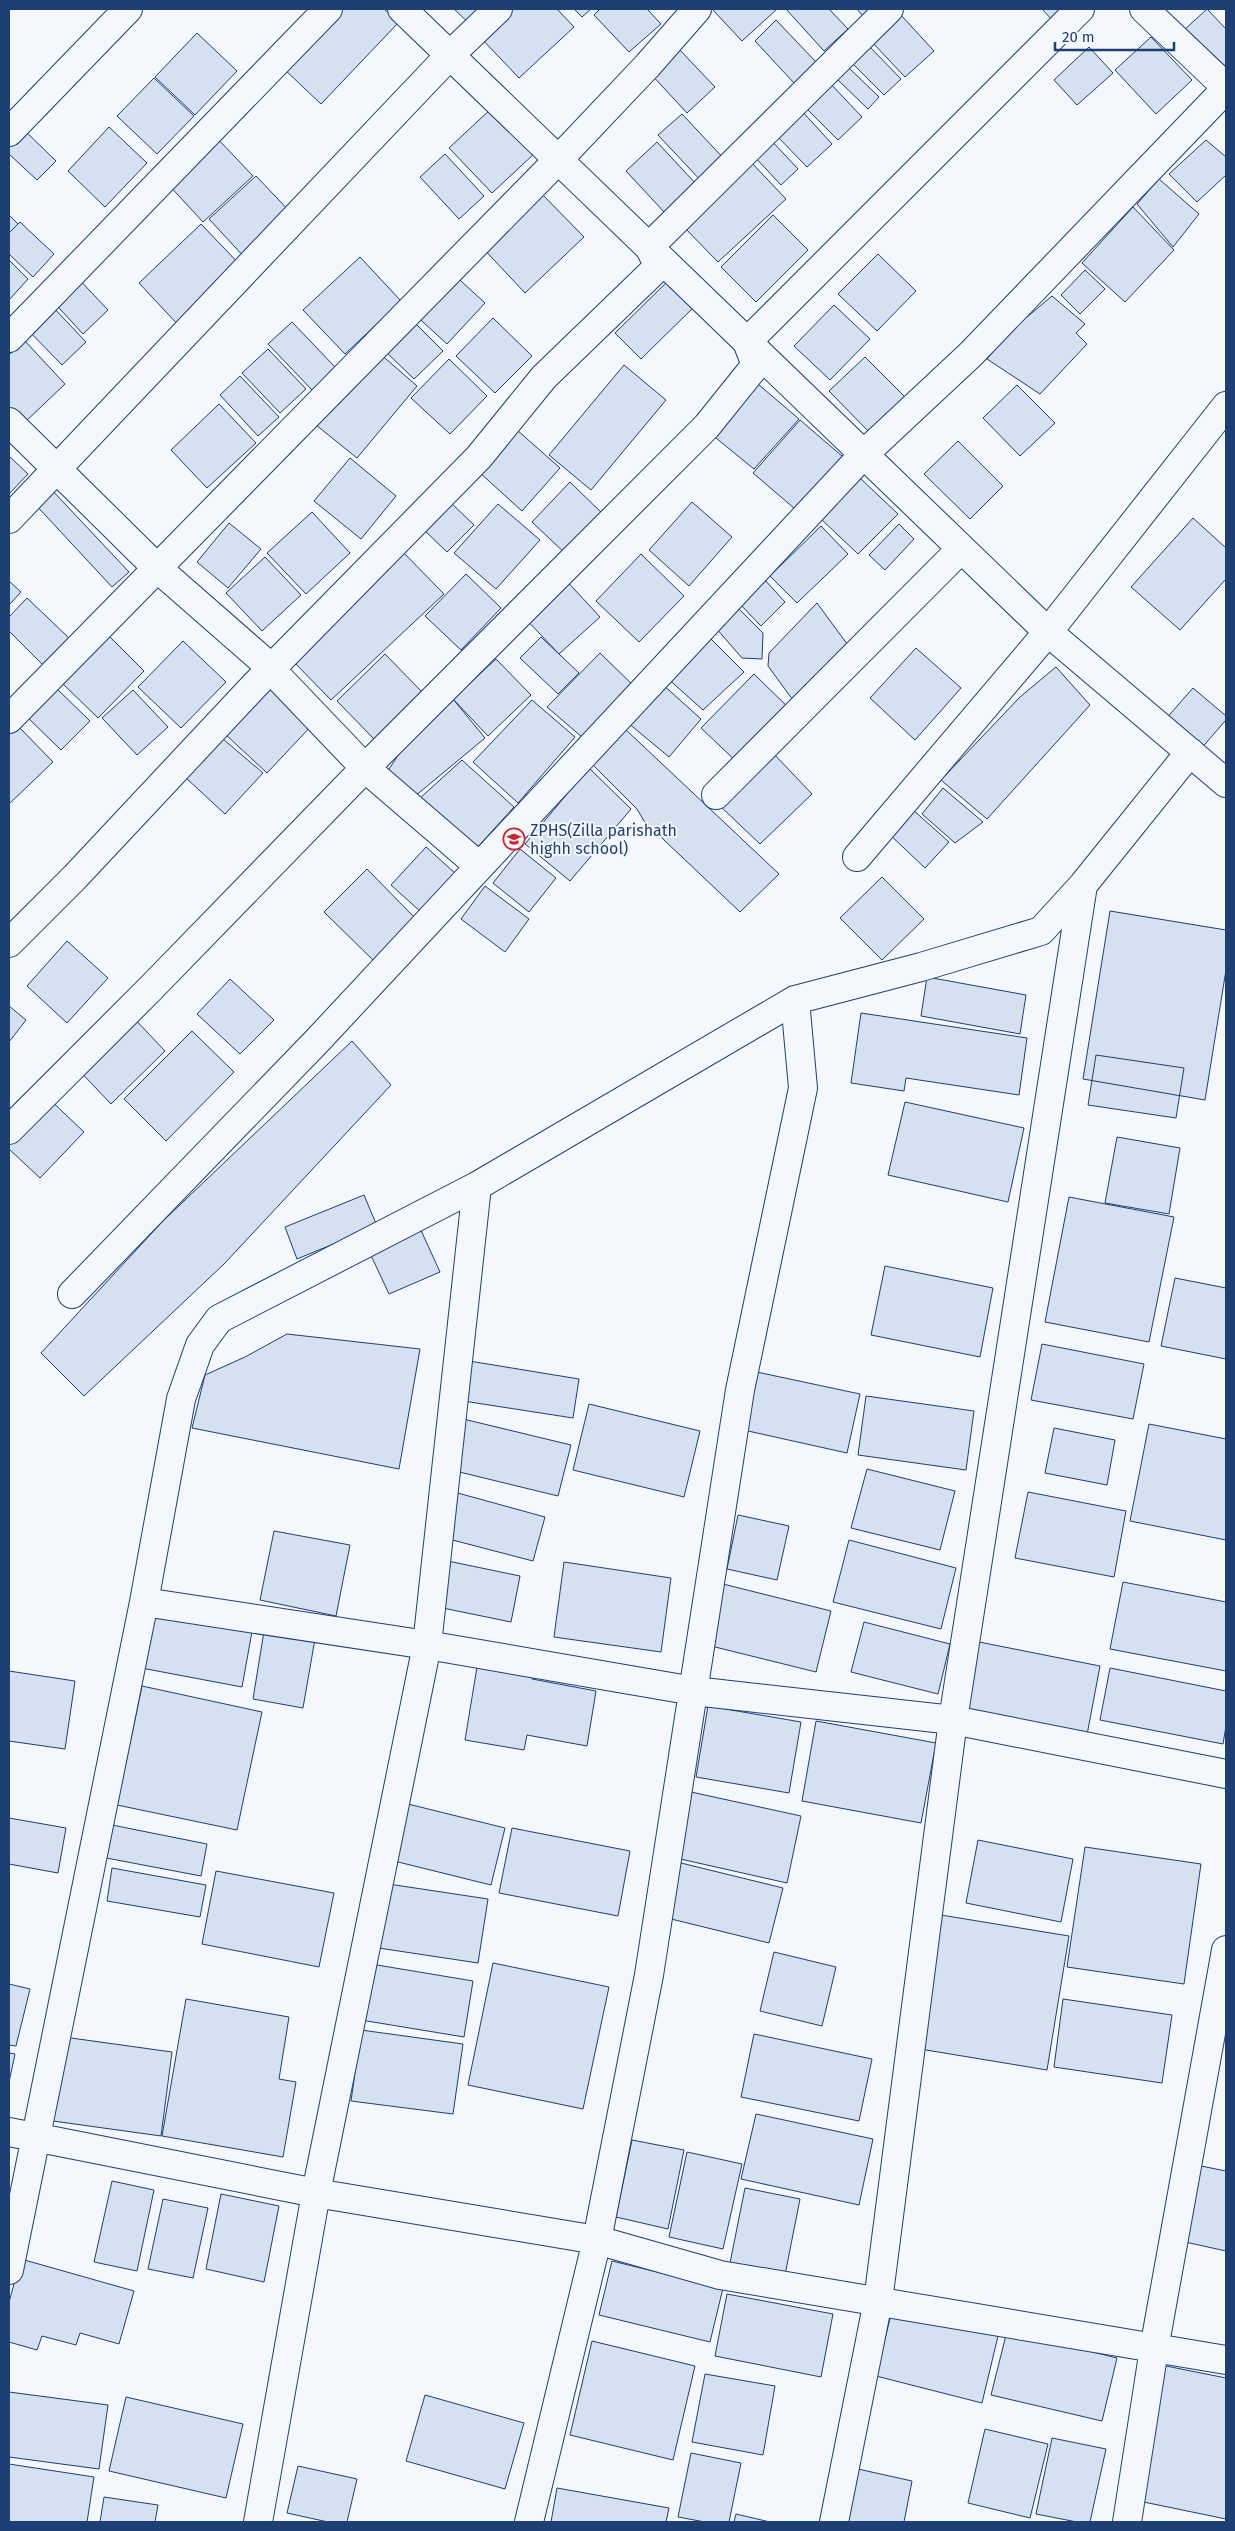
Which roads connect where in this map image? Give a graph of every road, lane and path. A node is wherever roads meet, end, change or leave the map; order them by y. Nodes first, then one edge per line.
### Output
1 (128, 9) edge
2 (328, 9) edge
3 (402, 9) edge
4 (498, 9) edge
5 (697, 9) edge
6 (889, 9) edge
7 (1080, 9) edge
8 (1144, 9) edge
9 (450, 55) junction
10 (1226, 88) edge
11 (9, 132) edge
12 (558, 160) junction
13 (649, 247) junction
14 (9, 338) edge
15 (747, 342) junction
16 (1226, 406) edge
17 (9, 422) edge
18 (864, 454) junction
19 (56, 469) junction
20 (9, 519) edge
21 (961, 549) junction
22 (156, 567) junction
23 (1048, 632) junction
24 (270, 669) junction
25 (9, 719) edge
26 (1190, 752) junction
27 (365, 768) junction
28 (1226, 783) edge
29 (716, 795) dead end
30 (857, 857) dead end
31 (479, 866) junction
32 (1083, 885) junction
33 (9, 943) edge
34 (796, 1000) junction
35 (9, 1130) edge
36 (477, 1186) junction
37 (72, 1294) dead end
38 (144, 1602) junction
39 (427, 1645) junction
40 (694, 1691) junction
41 (953, 1720) junction
42 (1226, 1774) edge
43 (1226, 1950) edge
44 (9, 2132) edge
45 (36, 2136) junction
46 (316, 2193) junction
47 (598, 2240) junction
48 (9, 2270) edge
49 (878, 2301) junction
50 (1154, 2349) junction
51 (1226, 2360) edge
52 (258, 2522) edge
53 (529, 2522) edge
54 (834, 2522) edge
55 (1127, 2522) edge

1 - 11 street
2 - 14 street
3 - 9 street
4 - 9 street
5 - 12 street
6 - 13 street
7 - 15 street
8 - 10 street
9 - 12 street
9 - 19 street
10 - 18 street
12 - 13 street
12 - 22 street
13 - 15 street
13 - 24 street
15 - 18 street
15 - 27 street
16 - 23 street
17 - 19 street
18 - 21 street
18 - 31 street
19 - 20 street
19 - 22 street
21 - 23 street
21 - 29 street
22 - 24 street
22 - 25 street
23 - 26 street
23 - 30 street
24 - 27 street
24 - 33 street
26 - 28 street
26 - 32 street
27 - 31 street
27 - 35 street
31 - 37 street
32 - 34 street
32 - 41 street
34 - 36 street
34 - 40 street
36 - 38 street
36 - 39 street
38 - 39 street
38 - 45 street
39 - 40 street
39 - 46 street
40 - 41 street
40 - 47 street
41 - 42 street
41 - 49 street
43 - 50 street
44 - 45 street
45 - 46 street
45 - 48 street
46 - 47 street
46 - 52 street
47 - 49 street
47 - 53 street
49 - 50 street
49 - 54 street
50 - 51 street
50 - 55 street

